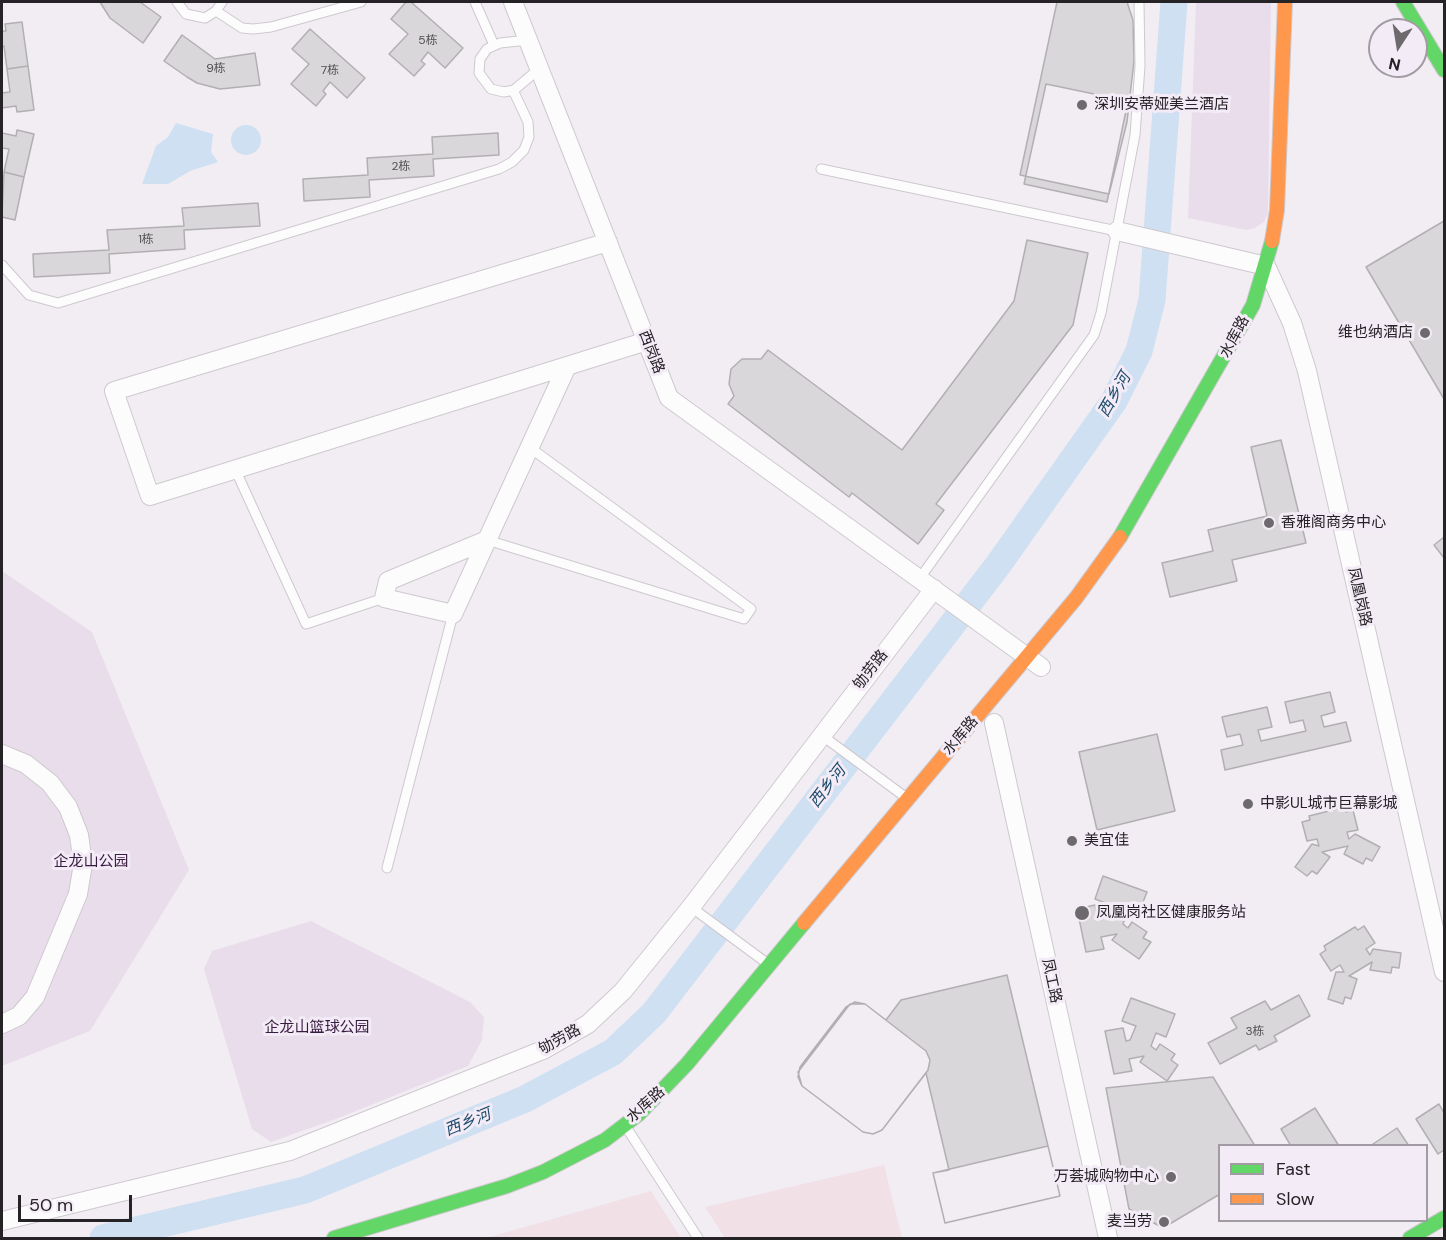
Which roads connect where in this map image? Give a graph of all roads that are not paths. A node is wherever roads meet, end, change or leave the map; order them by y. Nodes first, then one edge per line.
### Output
1 (177, 2) edge
2 (222, 2) edge
3 (361, 2) edge
4 (475, 2) edge
5 (513, 2) edge
6 (1138, 2) edge
7 (1286, 2) edge
8 (1403, 2) edge
9 (216, 11) junction
10 (1299, 19) dead end
11 (528, 40) junction
12 (494, 45) junction
13 (1297, 63) dead end
14 (540, 68) junction
15 (1444, 70) edge
16 (513, 90) junction
17 (820, 169) dead end
18 (1117, 231) junction
19 (608, 242) junction
20 (2, 265) edge
21 (1274, 268) junction
22 (646, 341) junction
23 (567, 366) junction
24 (529, 447) junction
25 (235, 469) junction
26 (487, 540) junction
27 (927, 583) junction
28 (384, 597) junction
29 (453, 614) junction
30 (1036, 666) junction
31 (998, 718) joint
32 (824, 737) junction
33 (979, 741) dead end
34 (2, 754) edge
35 (908, 799) junction
36 (387, 868) dead end
37 (691, 907) junction
38 (1438, 911) edge
39 (770, 965) junction
40 (1444, 972) edge
41 (2, 1024) edge
42 (625, 1125) junction
43 (648, 1127) dead end
44 (633, 1138) junction
45 (618, 1149) dead end
46 (530, 1192) dead end
47 (1444, 1218) edge
48 (2, 1221) edge
49 (405, 1232) dead end
50 (334, 1239) edge
51 (698, 1239) edge
52 (1108, 1239) edge
53 (1410, 1239) edge

1 - 9 lane
2 - 9 lane
3 - 9 lane
4 - 12 lane
5 - 11 street, 西岗路
6 - 18 lane
7 - 21 main road, 水库路
8 - 15 main road
10 - 13 main road
11 - 12 lane
11 - 14 street, 西岗路
12 - 16 lane
14 - 16 lane
14 - 19 street, 西岗路
16 - 20 lane
17 - 18 lane
18 - 21 street
18 - 27 lane
19 - 22 street, 西岗路
19 - 25 street
21 - 30 main road, 水库路
21 - 38 street, 凤凰岗路
22 - 23 street
22 - 27 street, 西岗路
23 - 24 street
23 - 25 street
24 - 26 street
24 - 26 lane
25 - 28 lane
26 - 28 street
26 - 29 street
27 - 30 street, 西岗路
27 - 32 street, 劬劳路
28 - 29 street
29 - 36 lane
30 - 35 main road, 水库路
31 - 33 main road, 水库路
31 - 52 street, 凤工路
32 - 35 lane
32 - 37 street, 劬劳路
34 - 41 street
35 - 39 main road, 水库路
37 - 39 lane
37 - 48 street, 劬劳路
38 - 40 street, 凤凰岗路
39 - 42 main road, 水库路
42 - 44 lane
42 - 50 main road, 水库路
43 - 44 main road, 水库路
44 - 45 main road, 水库路
44 - 51 lane
46 - 49 main road
47 - 53 main road

